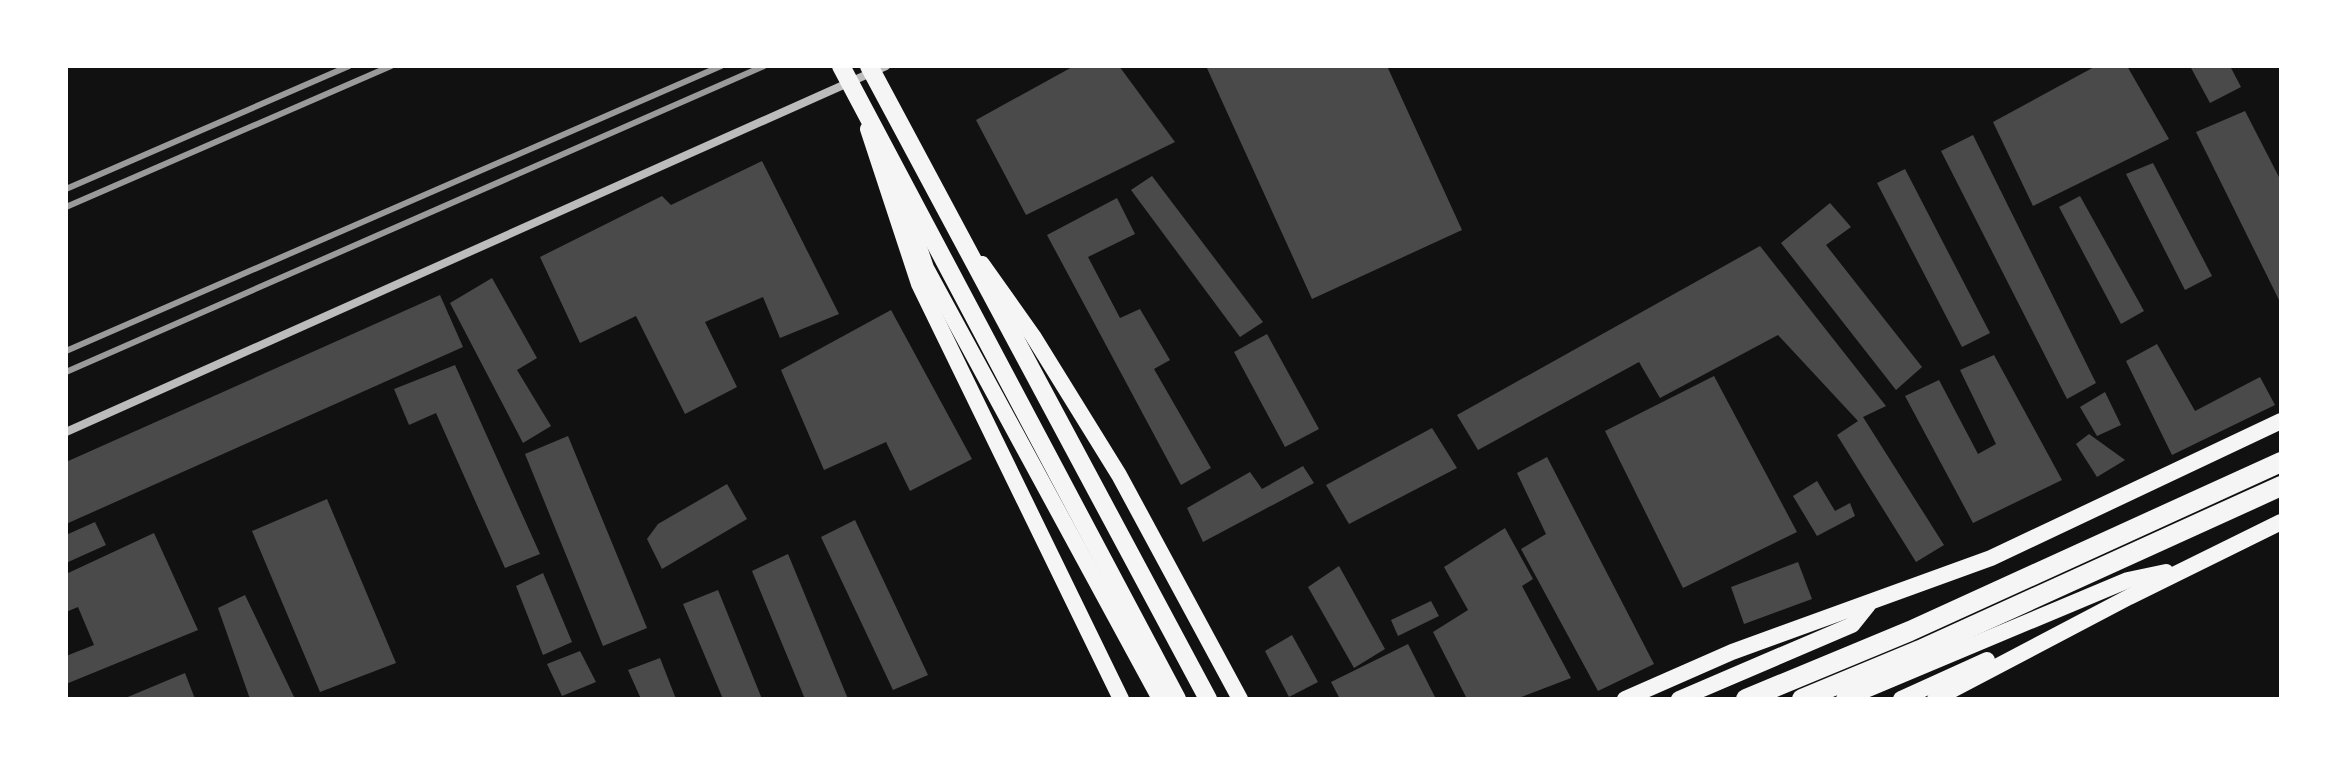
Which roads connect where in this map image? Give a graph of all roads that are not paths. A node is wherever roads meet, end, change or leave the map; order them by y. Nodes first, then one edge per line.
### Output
1 (875, 68) edge
2 (849, 80) edge
3 (886, 148) junction
4 (950, 219) junction
5 (2281, 421) edge
6 (66, 432) edge
7 (2281, 462) edge
8 (2281, 486) edge
9 (2281, 522) edge
10 (2190, 567) junction
11 (2129, 597) junction
12 (1869, 604) junction
13 (1121, 699) edge
14 (1160, 699) edge
15 (1177, 699) edge
16 (1208, 699) edge
17 (1240, 699) edge
18 (1625, 699) edge
19 (1679, 699) edge
20 (1746, 699) edge
21 (1802, 699) edge
22 (1844, 699) edge
23 (1901, 699) edge
24 (1935, 699) edge

1 - 2 street
1 - 4 main road
2 - 3 main road
2 - 6 street
2 - 13 main road
3 - 14 main road
3 - 15 main road
4 - 16 main road
4 - 17 main road
5 - 12 main road
7 - 20 highway
8 - 21 highway
9 - 10 main road
10 - 11 main road
10 - 22 main road
11 - 23 main road
11 - 24 main road
12 - 18 main road
12 - 19 main road

